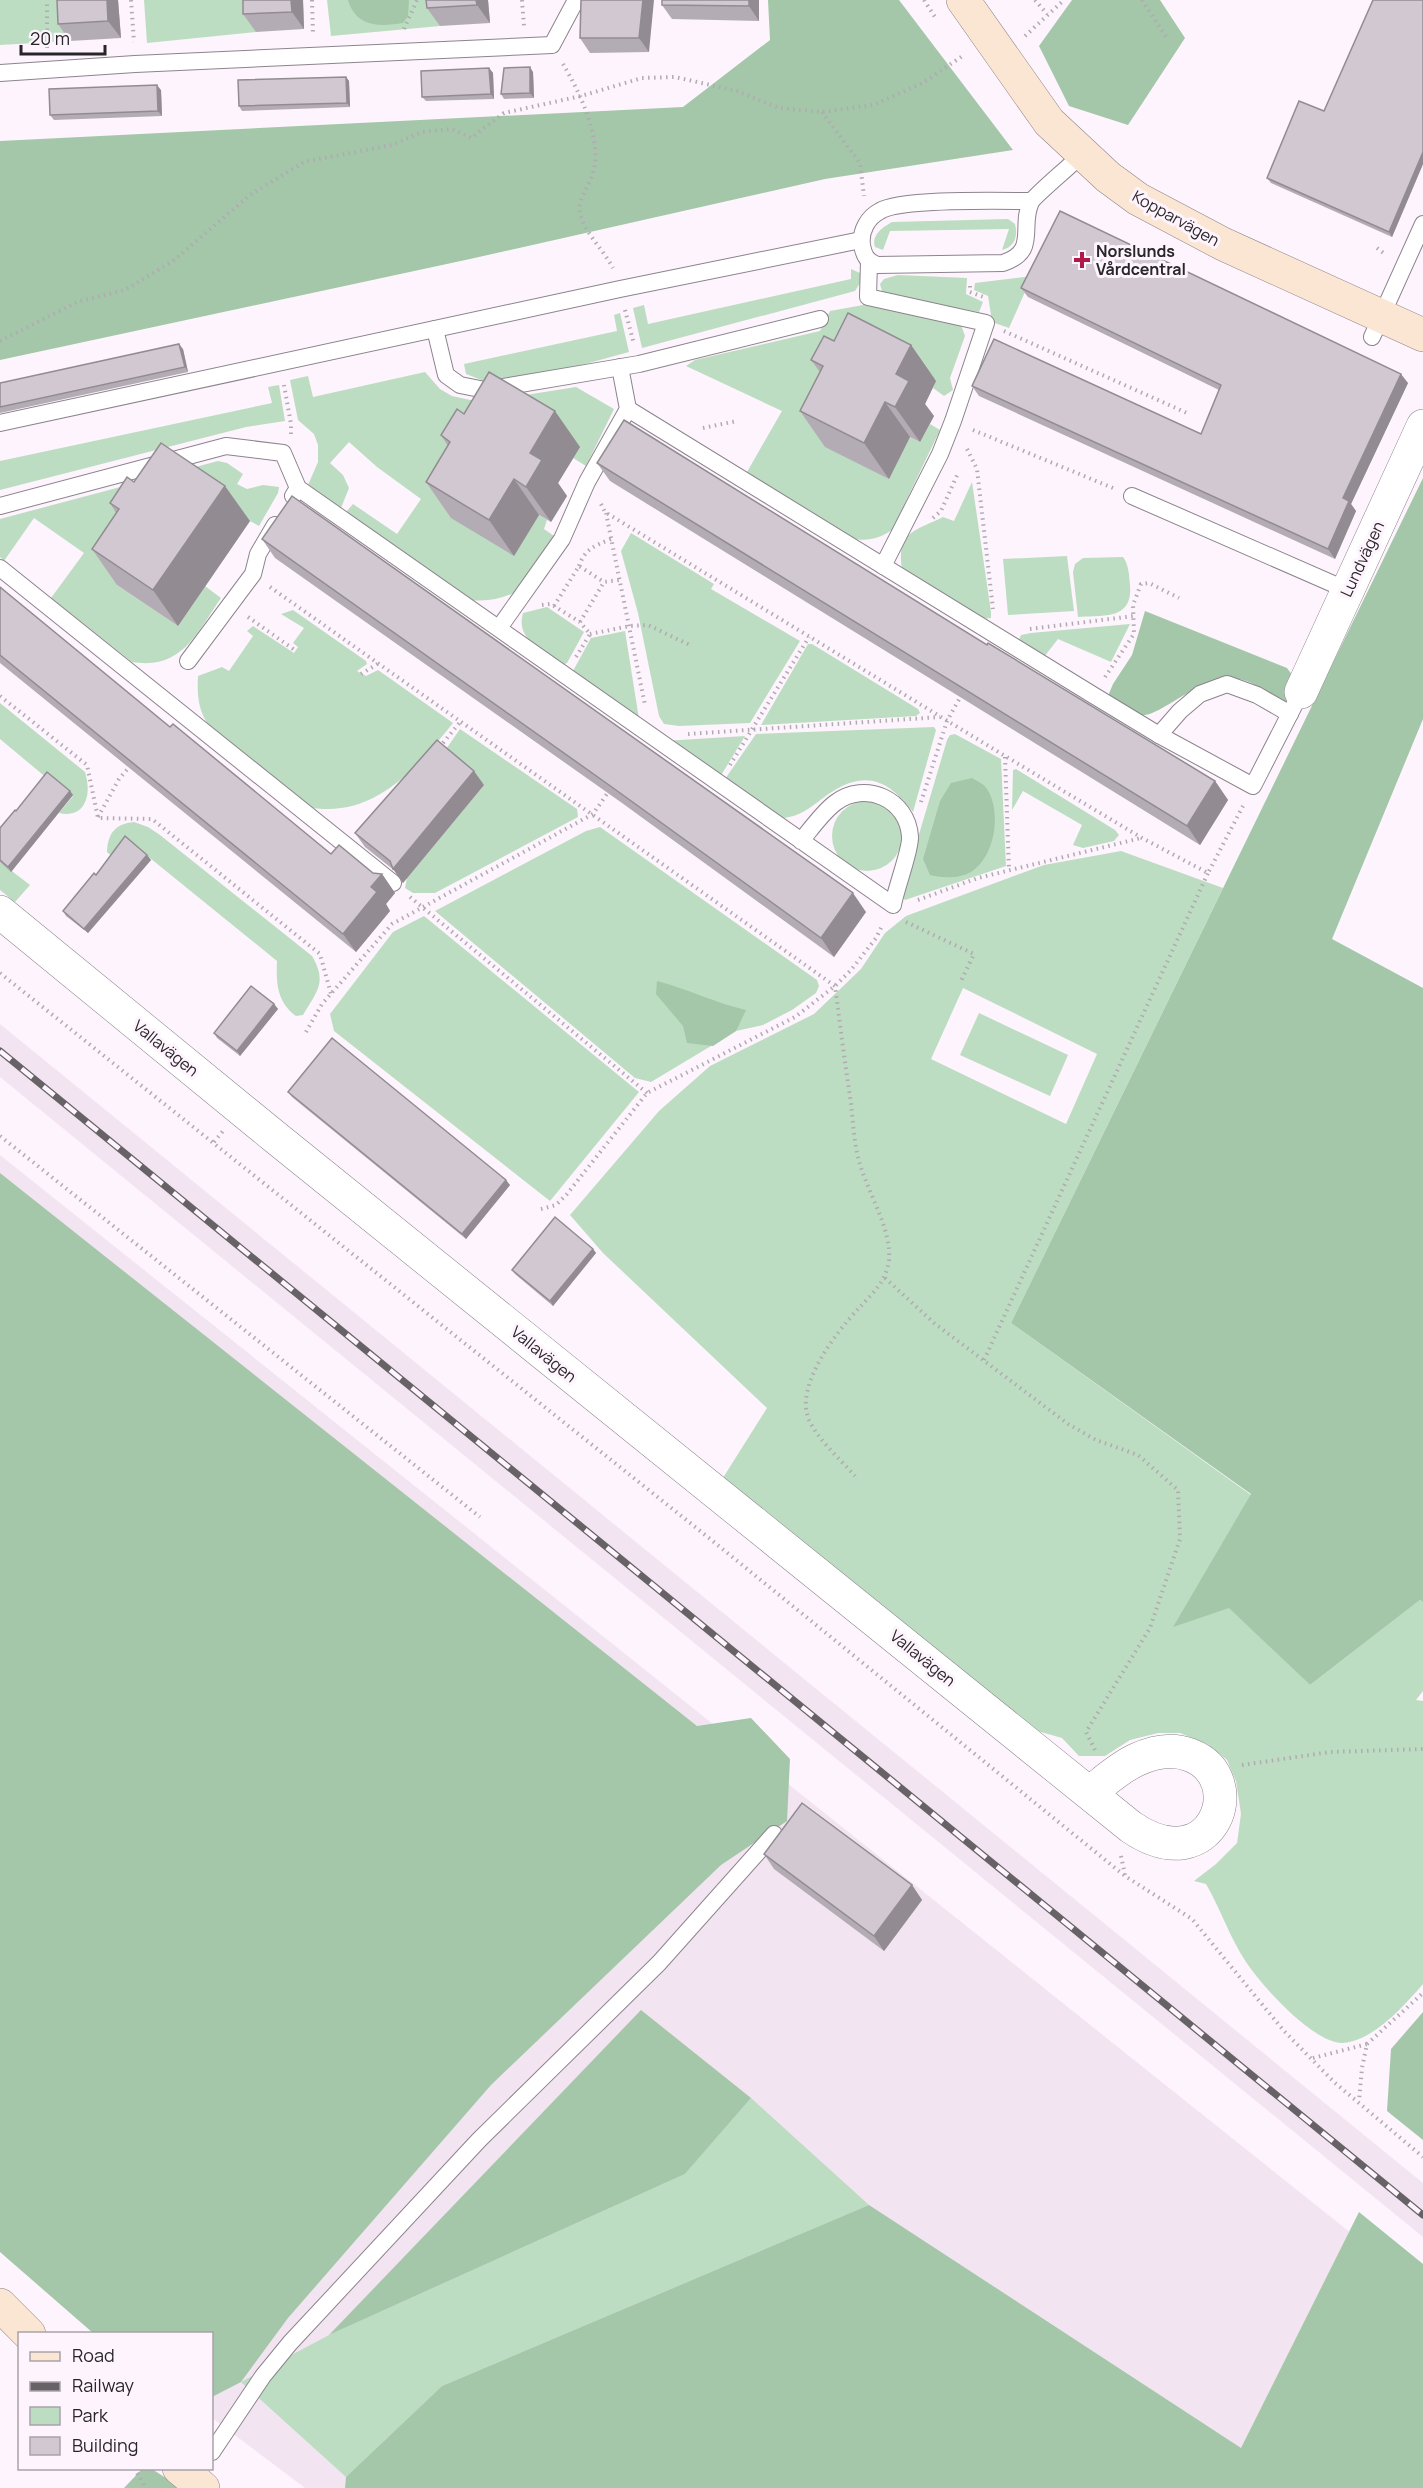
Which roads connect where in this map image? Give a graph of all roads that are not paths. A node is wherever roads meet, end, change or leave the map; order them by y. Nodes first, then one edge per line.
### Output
1 (576, 0) edge
2 (964, 0) edge
3 (0, 73) edge
4 (1082, 154) junction
5 (1031, 201) junction
6 (1423, 224) edge
7 (861, 240) junction
8 (869, 262) junction
9 (820, 319) dead end
10 (1377, 327) junction
11 (435, 329) junction
12 (1423, 335) edge
13 (620, 367) junction
14 (628, 409) junction
15 (0, 423) edge
16 (1423, 426) edge
17 (298, 488) junction
18 (1132, 496) road end
19 (0, 506) edge
20 (883, 566) junction
21 (0, 568) edge
22 (1347, 590) junction
23 (499, 628) junction
24 (188, 661) dead end
25 (1295, 703) junction
26 (1159, 735) junction
27 (362, 831) edge
28 (801, 842) junction
29 (348, 847) junction
30 (393, 883) edge
31 (0, 912) edge
32 (1100, 1785) junction
33 (774, 1834) dead end
34 (0, 2305) edge
35 (27, 2332) edge
36 (213, 2451) edge

1 - 3 lane
2 - 4 street, Kopparvägen
4 - 5 lane
4 - 10 street, Kopparvägen
5 - 7 lane
5 - 8 lane
6 - 10 lane
7 - 8 lane
7 - 11 lane
8 - 20 lane
9 - 13 lane
10 - 12 street, Kopparvägen
11 - 13 lane
11 - 15 lane
13 - 14 lane
14 - 20 lane
14 - 23 lane
16 - 22 street, Lundvägen
17 - 19 lane
17 - 23 lane
17 - 24 lane
18 - 22 lane
20 - 26 lane
21 - 29 lane
22 - 25 street, Lundvägen
23 - 28 lane
25 - 26 lane
25 - 26 lane
27 - 29 lane
28 - 28 lane
29 - 30 lane
31 - 32 street, Vallavägen
32 - 32 street, Vallavägen
33 - 36 lane
34 - 35 street

